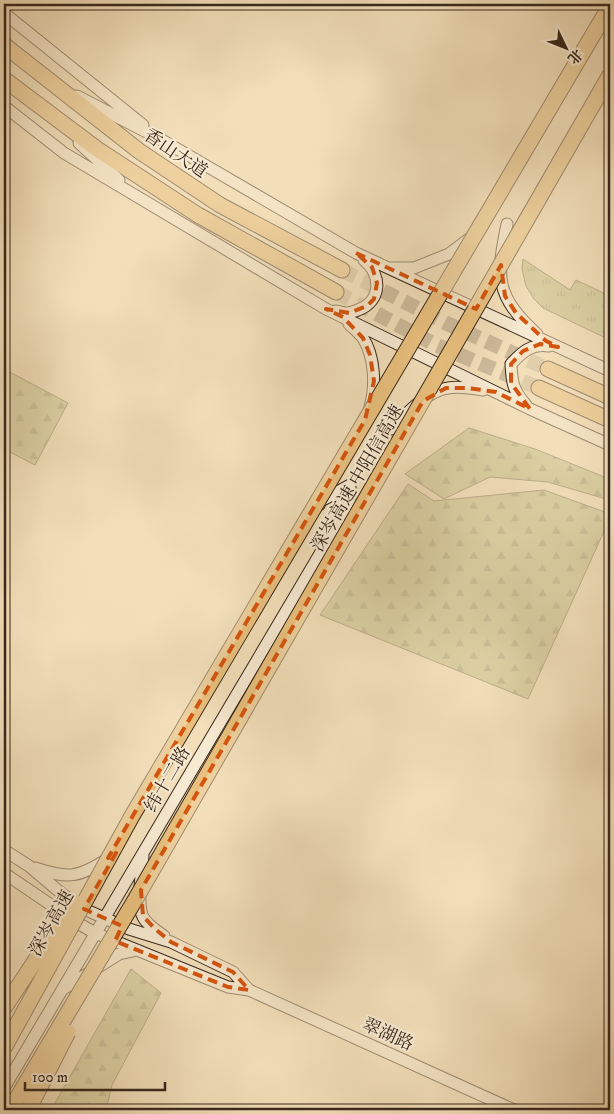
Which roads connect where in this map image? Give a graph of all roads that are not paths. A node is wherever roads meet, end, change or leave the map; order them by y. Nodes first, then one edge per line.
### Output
1 (610, 6) edge
2 (4, 12) edge
3 (4, 45) edge
4 (610, 75) edge
5 (4, 79) edge
6 (48, 81) junction
7 (34, 101) junction
8 (4, 106) edge
9 (162, 140) junction
10 (136, 196) junction
11 (507, 224) dead end
12 (469, 239) dead end
13 (356, 253) junction
14 (387, 268) junction
15 (342, 270) tunnel mouth
16 (336, 292) tunnel mouth
17 (326, 309) junction
18 (342, 317) junction
19 (546, 341) junction
20 (558, 347) junction
21 (548, 369) tunnel mouth
22 (610, 371) edge
23 (539, 388) tunnel mouth
24 (496, 392) junction
25 (610, 397) edge
26 (530, 409) junction
27 (610, 420) edge
28 (363, 429) dead end
29 (391, 429) dead end
30 (610, 445) edge
31 (132, 816) junction
32 (4, 850) edge
33 (116, 853) junction
34 (143, 854) junction
35 (29, 866) junction
36 (4, 873) edge
37 (28, 890) junction
38 (135, 900) junction
39 (84, 909) junction
40 (106, 918) junction
41 (76, 922) junction
42 (95, 932) junction
43 (171, 942) junction
44 (137, 950) junction
45 (61, 990) junction
46 (249, 990) junction
47 (4, 1008) edge
48 (22, 1015) junction
49 (4, 1048) edge
50 (4, 1088) edge
51 (10, 1110) edge
52 (28, 1110) edge
53 (514, 1110) edge

1 - 31 highway, 深岑高速 中阳信高速, bridge
2 - 9 street
3 - 6 highway, 香山大道
4 - 38 highway, 深岑高速 中阳信高速, bridge
5 - 7 highway
6 - 9 street
6 - 15 highway, 香山大道
7 - 10 street
7 - 16 highway
8 - 10 street
9 - 13 street
10 - 17 street
11 - 19 street
12 - 14 street
13 - 14 street
13 - 17 street
14 - 19 street
17 - 18 street
18 - 24 street
18 - 28 street
19 - 20 street
20 - 22 street
20 - 26 street
21 - 25 highway
23 - 27 highway
24 - 26 street
24 - 29 street
26 - 30 street
31 - 47 highway, bridge
31 - 49 highway, 深岑高速, bridge
32 - 35 street, 翠湖路
33 - 34 street, 纬十二路
33 - 35 street
33 - 39 street
34 - 40 street, 纬十二路
34 - 43 street
35 - 39 street, 翠湖路
36 - 37 street, 翠湖路
37 - 41 street, 翠湖路
37 - 48 street
38 - 51 highway, bridge
38 - 52 highway, bridge
39 - 40 street, 翠湖路
39 - 41 street
40 - 42 street, 纬十二路
40 - 43 street, 翠湖路
41 - 42 street, 翠湖路
41 - 48 street
42 - 44 street, 翠湖路
42 - 45 street, 纬十二路
43 - 46 street, 翠湖路
44 - 45 street
44 - 46 street, 翠湖路
45 - 50 street, 纬十二路
46 - 53 street, 翠湖路
48 - 49 street

